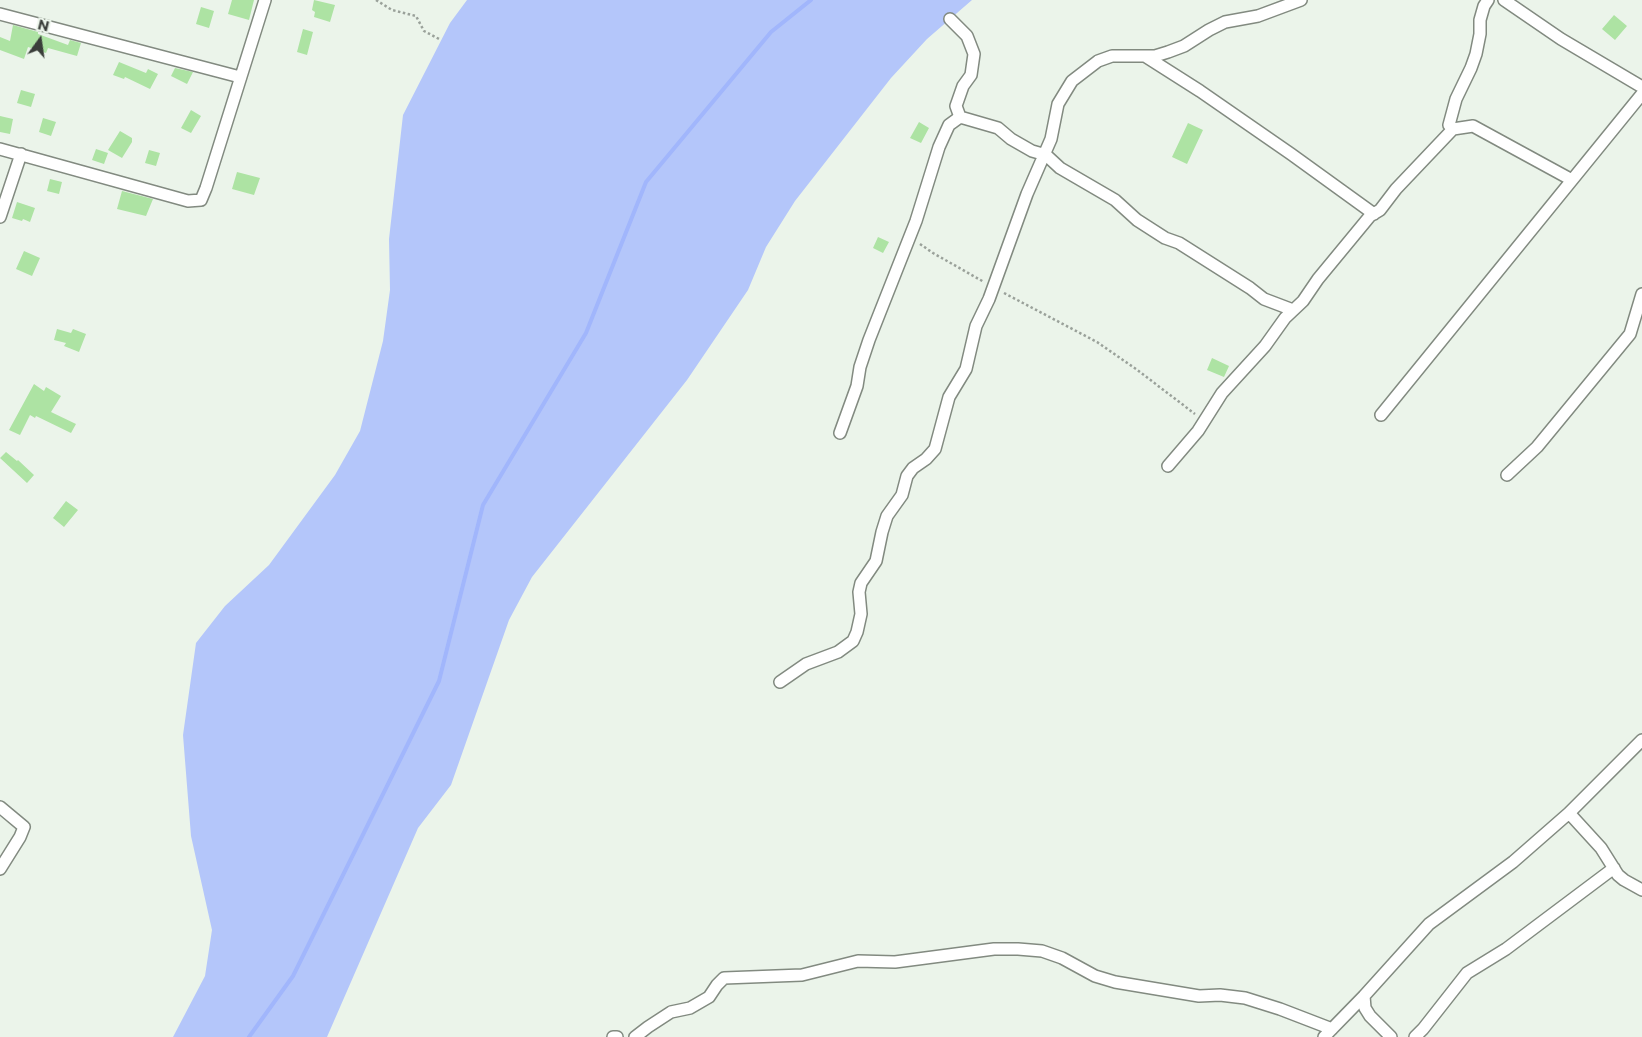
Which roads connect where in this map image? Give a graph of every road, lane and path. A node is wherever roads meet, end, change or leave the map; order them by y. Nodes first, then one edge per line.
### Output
1 (265, 0) edge
2 (376, 0) edge
3 (1301, 0) edge
4 (1488, 0) edge
5 (1504, 0) edge
6 (0, 14) edge
7 (950, 19) dead end
8 (441, 40) dead end
9 (1145, 56) junction
10 (240, 77) junction
11 (1642, 87) edge
12 (1642, 94) edge
13 (960, 117) junction
14 (1453, 129) junction
15 (0, 149) edge
16 (21, 154) junction
17 (1046, 155) junction
18 (1572, 180) junction
19 (1374, 214) junction
20 (0, 217) edge
21 (910, 235) junction
22 (993, 288) junction
23 (1642, 294) edge
24 (1293, 310) junction
25 (1381, 415) dead end
26 (1204, 421) junction
27 (840, 433) dead end
28 (1168, 466) dead end
29 (1506, 475) dead end
30 (780, 682) dead end
31 (1642, 740) edge
32 (0, 807) edge
33 (1569, 813) junction
34 (1614, 868) junction
35 (0, 869) edge
36 (1642, 890) edge
37 (1364, 996) junction
38 (1328, 1033) edge
39 (613, 1037) edge
40 (617, 1037) edge
41 (635, 1037) edge
42 (1391, 1037) edge
43 (1415, 1037) edge

1 - 10 street
2 - 8 path
3 - 9 street
4 - 14 street
5 - 11 street
6 - 10 street
7 - 13 street
9 - 17 street
9 - 19 street
10 - 16 street
12 - 18 street
13 - 17 street
13 - 21 street
14 - 18 street
14 - 19 street
15 - 16 street
16 - 20 street
17 - 22 street
17 - 24 street
18 - 25 street
19 - 24 street
21 - 22 path
21 - 27 street
22 - 26 path
22 - 30 street
23 - 29 street
24 - 26 street
26 - 28 street
31 - 33 street
32 - 35 street
33 - 34 street
33 - 37 street
34 - 36 street
34 - 43 street
37 - 38 street
37 - 42 street
38 - 41 street
39 - 40 street

